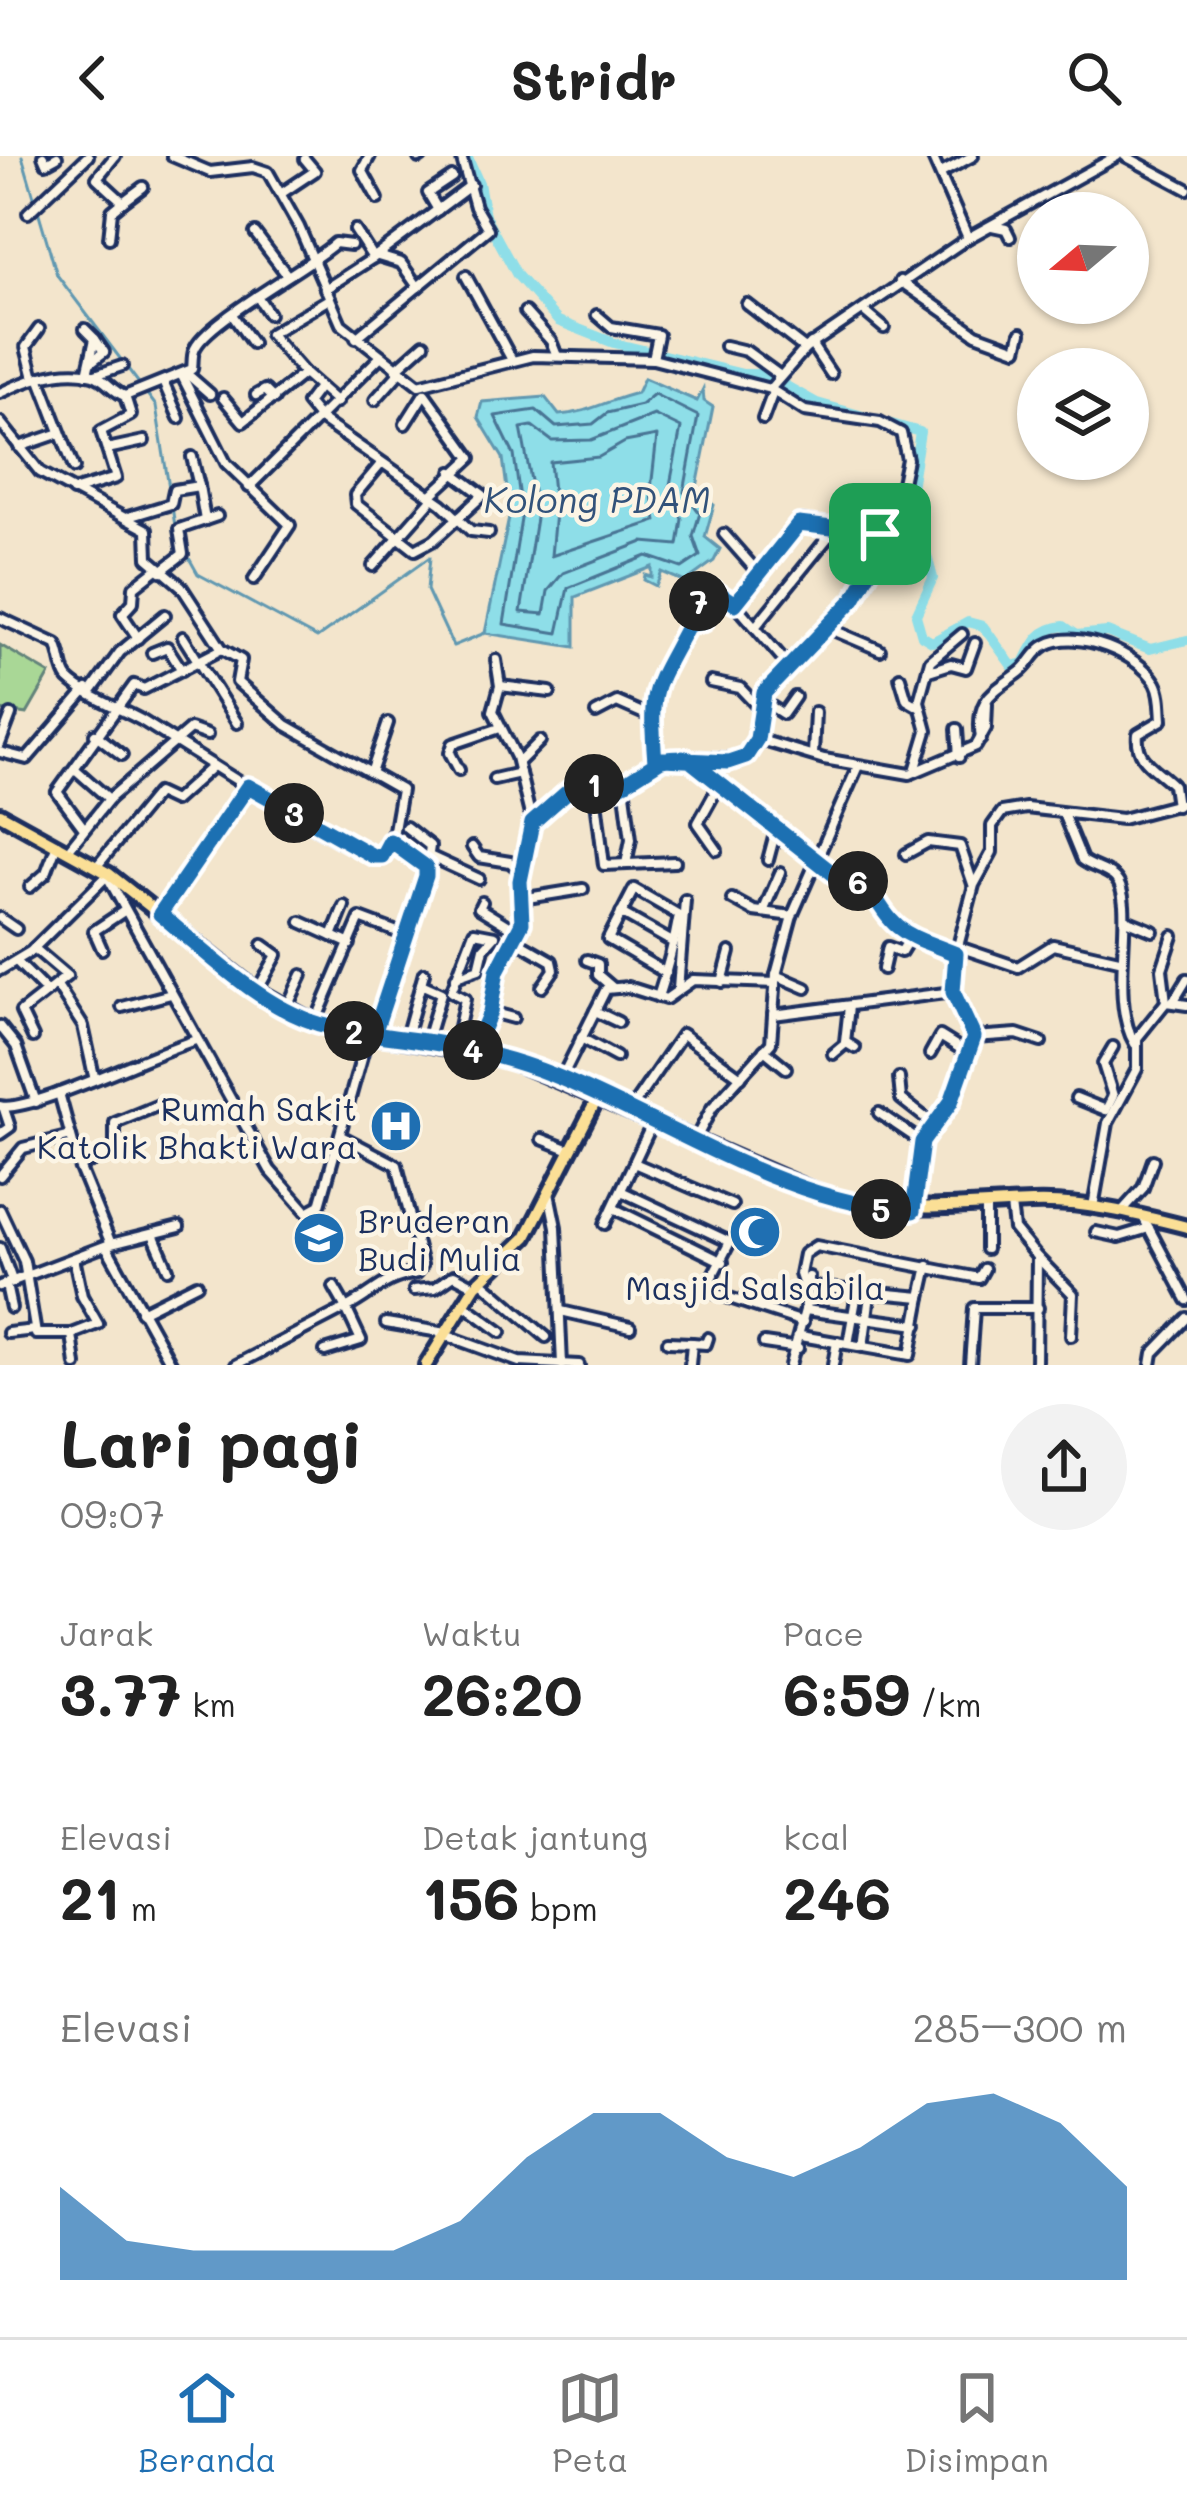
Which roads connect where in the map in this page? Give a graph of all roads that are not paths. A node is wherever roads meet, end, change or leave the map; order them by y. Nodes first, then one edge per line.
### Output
1 (43, 156) edge
2 (88, 156) edge
3 (115, 156) edge
4 (172, 156) edge
5 (269, 156) edge
6 (370, 156) edge
7 (461, 156) edge
8 (932, 156) edge
9 (973, 156) edge
10 (1115, 157) edge
11 (57, 158) edge
12 (305, 159) edge
13 (253, 167) junction
14 (315, 171) junction
15 (943, 172) junction
16 (452, 177) dead end
17 (322, 180) dead end
18 (472, 185) junction
19 (143, 187) dead end
20 (1187, 189) edge
21 (1050, 192) edge
22 (282, 193) junction
23 (378, 200) dead end
24 (123, 202) junction
25 (437, 210) junction
26 (1017, 211) edge
27 (28, 213) dead end
28 (991, 226) junction
29 (355, 230) dead end
30 (255, 233) dead end
31 (1010, 237) dead end
32 (109, 238) dead end
33 (968, 238) junction
34 (351, 245) dead end
35 (375, 257) junction
36 (314, 260) junction
37 (287, 275) junction
38 (466, 276) dead end
39 (900, 281) junction
40 (418, 287) junction
41 (327, 294) junction
42 (257, 296) junction
43 (747, 304) dead end
44 (864, 311) junction
45 (525, 312) dead end
46 (269, 314) dead end
47 (597, 315) dead end
48 (232, 316) junction
49 (884, 328) dead end
50 (39, 329) dead end
51 (85, 329) dead end
52 (1021, 333) dead end
53 (356, 338) junction
54 (252, 343) dead end
55 (424, 344) dead end
56 (725, 346) dead end
57 (808, 346) junction
58 (557, 356) junction
59 (380, 357) junction
60 (653, 357) junction
61 (512, 360) junction
62 (122, 367) dead end
63 (398, 370) junction
64 (304, 373) junction
65 (184, 374) junction
66 (831, 374) dead end
67 (91, 375) junction
68 (36, 378) junction
69 (775, 383) junction
70 (164, 384) junction
71 (319, 387) junction
72 (425, 390) junction
73 (0, 393) edge
74 (210, 394) dead end
75 (256, 394) dead end
76 (125, 396) junction
77 (223, 398) dead end
78 (274, 399) junction
79 (375, 400) dead end
80 (338, 402) junction
81 (178, 418) dead end
82 (320, 419) junction
83 (763, 419) dead end
84 (0, 422) edge
85 (405, 424) dead end
86 (60, 433) junction
87 (144, 441) dead end
88 (483, 446) dead end
89 (19, 447) junction
90 (107, 449) junction
91 (470, 454) junction
92 (192, 457) dead end
93 (381, 464) junction
94 (74, 468) dead end
95 (452, 472) junction
96 (494, 484) dead end
97 (199, 486) junction
98 (249, 487) junction
99 (71, 491) junction
100 (483, 492) junction
101 (431, 497) junction
102 (218, 516) dead end
103 (126, 518) junction
104 (458, 519) junction
105 (205, 520) junction
106 (834, 530) junction
107 (489, 533) dead end
108 (724, 534) dead end
109 (400, 538) junction
110 (888, 538) junction
111 (373, 566) dead end
112 (159, 570) junction
113 (761, 576) junction
114 (254, 579) dead end
115 (735, 604) junction
116 (165, 615) dead end
117 (0, 618) edge
118 (757, 626) junction
119 (826, 627) junction
120 (962, 634) dead end
121 (183, 637) dead end
122 (139, 638) junction
123 (975, 643) dead end
124 (221, 649) junction
125 (880, 650) dead end
126 (152, 653) dead end
127 (496, 660) dead end
128 (200, 661) junction
129 (788, 665) junction
130 (182, 670) junction
131 (929, 671) junction
132 (901, 680) dead end
133 (711, 682) dead end
134 (500, 686) junction
135 (89, 691) junction
136 (550, 692) dead end
137 (795, 697) dead end
138 (760, 704) junction
139 (919, 704) junction
140 (116, 706) junction
141 (815, 712) dead end
142 (596, 713) dead end
143 (11, 715) dead end
144 (650, 717) junction
145 (237, 723) dead end
146 (388, 723) dead end
147 (500, 728) junction
148 (957, 729) dead end
149 (95, 734) junction
150 (207, 735) dead end
151 (757, 739) junction
152 (540, 741) dead end
153 (175, 743) junction
154 (0, 748) edge
155 (122, 755) dead end
156 (813, 755) junction
157 (959, 757) junction
158 (687, 758) junction
159 (655, 762) junction
160 (213, 766) junction
161 (858, 766) junction
162 (519, 768) junction
163 (74, 769) junction
164 (459, 770) dead end
165 (371, 773) junction
166 (915, 773) junction
167 (494, 779) dead end
168 (594, 784) junction
169 (624, 785) junction
170 (248, 786) junction
171 (718, 787) junction
172 (109, 799) junction
173 (1187, 802) edge
174 (1176, 806) junction
175 (0, 815) edge
176 (1064, 816) junction
177 (532, 823) junction
178 (83, 827) junction
179 (406, 827) dead end
180 (776, 830) junction
181 (390, 841) junction
182 (63, 846) junction
183 (472, 847) dead end
184 (717, 850) dead end
185 (906, 854) dead end
186 (768, 860) dead end
187 (814, 860) junction
188 (428, 861) junction
189 (674, 862) dead end
190 (626, 864) junction
191 (97, 866) junction
192 (522, 872) junction
193 (780, 873) dead end
194 (108, 875) junction
195 (479, 878) dead end
196 (974, 885) junction
197 (30, 887) dead end
198 (583, 890) dead end
199 (521, 899) junction
200 (732, 899) dead end
201 (685, 900) dead end
202 (482, 902) dead end
203 (344, 906) dead end
204 (124, 911) junction
205 (763, 912) junction
206 (621, 913) junction
207 (160, 914) junction
208 (792, 916) junction
209 (0, 918) edge
210 (1126, 920) junction
211 (301, 922) dead end
212 (16, 929) dead end
213 (1153, 932) dead end
214 (332, 936) junction
215 (408, 936) junction
216 (516, 936) junction
217 (1173, 936) dead end
218 (909, 940) junction
219 (674, 943) junction
220 (350, 944) junction
221 (263, 945) dead end
222 (34, 948) junction
223 (102, 949) dead end
224 (957, 951) junction
225 (730, 952) dead end
226 (587, 960) dead end
227 (1119, 960) junction
228 (16, 962) junction
229 (883, 969) dead end
230 (0, 970) edge
231 (424, 973) dead end
232 (666, 973) junction
233 (302, 975) dead end
234 (456, 977) junction
235 (776, 979) junction
236 (1187, 979) edge
237 (722, 982) junction
238 (421, 984) junction
239 (42, 987) dead end
240 (58, 987) junction
241 (542, 987) dead end
242 (612, 987) junction
243 (806, 988) dead end
244 (257, 991) junction
245 (678, 991) junction
246 (953, 992) junction
247 (171, 994) junction
248 (658, 998) junction
249 (1170, 1002) junction
250 (1187, 1005) edge
251 (849, 1006) junction
252 (122, 1007) dead end
253 (286, 1008) junction
254 (596, 1011) junction
255 (490, 1012) junction
256 (412, 1015) junction
257 (773, 1015) junction
258 (512, 1018) dead end
259 (431, 1021) junction
260 (618, 1022) dead end
261 (315, 1023) junction
262 (0, 1026) edge
263 (371, 1034) junction
264 (33, 1037) dead end
265 (406, 1037) junction
266 (974, 1037) junction
267 (580, 1038) junction
268 (196, 1040) junction
269 (427, 1040) junction
270 (1041, 1042) dead end
271 (1135, 1044) junction
272 (455, 1045) junction
273 (1113, 1048) dead end
274 (474, 1050) junction
275 (764, 1050) junction
276 (833, 1054) dead end
277 (930, 1054) dead end
278 (969, 1054) junction
279 (616, 1057) dead end
280 (786, 1068) dead end
281 (94, 1076) junction
282 (741, 1077) junction
283 (898, 1078) dead end
284 (561, 1079) junction
285 (59, 1093) junction
286 (598, 1095) junction
287 (1076, 1098) dead end
288 (36, 1102) junction
289 (164, 1103) dead end
290 (2, 1108) edge
291 (630, 1110) junction
292 (1109, 1112) junction
293 (879, 1113) dead end
294 (653, 1120) junction
295 (933, 1124) junction
296 (0, 1134) edge
297 (71, 1136) junction
298 (343, 1137) junction
299 (542, 1139) dead end
300 (695, 1139) junction
301 (922, 1142) junction
302 (570, 1150) junction
303 (1153, 1160) dead end
304 (634, 1163) junction
305 (79, 1166) junction
306 (0, 1176) edge
307 (621, 1191) junction
308 (549, 1193) junction
309 (1011, 1204) junction
310 (732, 1205) dead end
311 (1093, 1207) junction
312 (613, 1208) junction
313 (986, 1208) junction
314 (0, 1210) edge
315 (913, 1211) junction
316 (1121, 1211) junction
317 (1145, 1222) junction
318 (605, 1224) dead end
319 (179, 1226) dead end
320 (1187, 1227) edge
321 (1096, 1232) dead end
322 (153, 1234) junction
323 (109, 1245) junction
324 (0, 1248) edge
325 (986, 1249) dead end
326 (1036, 1257) junction
327 (74, 1258) junction
328 (723, 1262) junction
329 (928, 1266) junction
330 (168, 1269) dead end
331 (984, 1269) dead end
332 (28, 1277) junction
333 (809, 1282) junction
334 (478, 1283) junction
335 (197, 1284) dead end
336 (6, 1285) edge
337 (334, 1287) dead end
338 (414, 1291) dead end
339 (857, 1293) junction
340 (870, 1295) junction
341 (921, 1297) junction
342 (1187, 1300) edge
343 (463, 1304) junction
344 (346, 1307) junction
345 (11, 1308) dead end
346 (1039, 1308) junction
347 (805, 1310) junction
348 (561, 1311) junction
349 (141, 1312) junction
350 (853, 1317) junction
351 (1187, 1318) edge
352 (866, 1319) junction
353 (386, 1322) dead end
354 (803, 1322) junction
355 (916, 1325) junction
356 (630, 1327) dead end
357 (35, 1330) junction
358 (501, 1332) dead end
359 (8, 1333) dead end
360 (72, 1334) junction
361 (446, 1334) junction
362 (801, 1336) junction
363 (1071, 1336) dead end
364 (546, 1337) dead end
365 (708, 1338) dead end
366 (668, 1342) dead end
367 (692, 1343) junction
368 (764, 1343) dead end
369 (843, 1343) junction
370 (863, 1347) junction
371 (798, 1348) junction
372 (325, 1351) dead end
373 (76, 1365) edge
374 (172, 1365) edge
375 (236, 1365) edge
376 (426, 1365) edge
377 (562, 1365) edge
378 (579, 1365) edge
379 (690, 1365) edge
380 (790, 1365) edge
381 (832, 1365) edge
382 (970, 1365) edge
383 (1036, 1365) edge
384 (1150, 1365) edge

1 - 11 street
2 - 27 street
3 - 24 street
4 - 13 street
5 - 13 street
6 - 23 street
7 - 18 street
8 - 15 street
9 - 15 street
10 - 20 street
10 - 21 street
12 - 14 street
13 - 22 street
14 - 17 street
14 - 22 street
15 - 33 street
16 - 25 street
18 - 25 street
18 - 40 street
19 - 24 street
22 - 36 street
24 - 32 street
25 - 35 street
26 - 28 street
28 - 31 street
28 - 33 street
29 - 35 street
30 - 37 street
33 - 39 street
34 - 36 street
35 - 40 street
35 - 41 street
36 - 37 street
36 - 41 street
37 - 42 street
38 - 61 street
39 - 44 street
39 - 52 street
40 - 53 street
41 - 53 street
41 - 64 street
42 - 46 street
42 - 48 street
43 - 57 street
44 - 49 street
44 - 57 street
45 - 58 street
47 - 60 street
48 - 54 street
48 - 65 street
50 - 68 street
51 - 67 street
53 - 59 street
55 - 63 street
56 - 69 street
57 - 66 street
57 - 69 street
58 - 60 street
58 - 61 street
59 - 63 street
59 - 80 street
60 - 69 street
61 - 72 street
62 - 67 street
63 - 72 street
63 - 79 street
64 - 71 street
64 - 78 street
65 - 70 street
65 - 74 street
65 - 98 street
67 - 68 street
67 - 76 street
68 - 73 street
68 - 86 street
69 - 83 street
69 - 110 street
70 - 76 street
70 - 81 street
71 - 80 street
71 - 82 street
72 - 85 street
72 - 91 street
75 - 78 street
76 - 90 street
77 - 78 street
80 - 82 street
82 - 93 street
82 - 98 street
84 - 89 street
86 - 89 street
86 - 94 street
87 - 90 street
88 - 91 street
89 - 99 street
90 - 99 street
91 - 95 street
92 - 97 street
93 - 101 street
93 - 109 street
95 - 100 street
95 - 101 street
96 - 100 street
97 - 103 street
97 - 105 street
98 - 114 street
99 - 103 street
100 - 104 street
101 - 104 street
101 - 109 street
102 - 105 street
103 - 112 street
104 - 107 street
104 - 109 street
105 - 112 street
106 - 110 street
106 - 113 street
106 - 118 street
108 - 113 street
109 - 111 street
110 - 119 street
112 - 122 street
112 - 124 street
113 - 115 street
115 - 118 street
115 - 144 street
116 - 122 street
117 - 135 street
118 - 129 street
119 - 125 street
119 - 129 street
120 - 131 street
121 - 128 street
122 - 135 street
123 - 131 street
124 - 128 street
124 - 165 street
126 - 130 street
127 - 134 street
128 - 130 street
128 - 145 street
129 - 138 street
130 - 140 street
131 - 139 street
132 - 139 street
133 - 138 street
134 - 136 street
134 - 147 street
135 - 140 street
135 - 154 street
137 - 138 street
138 - 151 street
139 - 166 street
140 - 149 street
140 - 153 street
141 - 156 street
142 - 144 street
143 - 154 street
144 - 159 street
146 - 165 street
147 - 162 street
147 - 164 street
148 - 157 street
149 - 155 street
149 - 163 street
150 - 153 street
151 - 156 street
151 - 158 street
152 - 162 street
153 - 160 street
153 - 172 street
156 - 161 street
157 - 166 street
157 - 174 street
158 - 159 street
158 - 171 street
159 - 169 street
160 - 170 street
160 - 191 street
161 - 166 street
161 - 187 street
162 - 167 street
162 - 177 street
163 - 172 street
163 - 178 street
165 - 181 street
168 - 169 street
168 - 177 street
168 - 190 street
169 - 190 street
170 - 181 street
170 - 207 street
171 - 180 street
171 - 184 street
172 - 178 street
173 - 174 street
174 - 176 street
175 - 182 main road
176 - 196 street
176 - 210 street
177 - 192 street
178 - 182 street
179 - 188 street
180 - 186 street
180 - 187 street
181 - 188 street
182 - 191 main road
182 - 197 street
183 - 192 street
185 - 196 street
187 - 208 street
187 - 218 street
188 - 195 street
188 - 215 street
189 - 190 street
191 - 194 main road
192 - 199 street
193 - 205 street
194 - 204 street
194 - 207 main road
194 - 222 street
196 - 224 street
198 - 199 street
199 - 216 street
200 - 205 street
201 - 245 street
202 - 216 street
203 - 214 street
204 - 223 street
204 - 247 street
205 - 208 street
206 - 219 street
206 - 219 street
206 - 232 street
207 - 244 main road
208 - 235 street
209 - 212 street
210 - 213 street
210 - 227 street
211 - 214 street
214 - 220 street
215 - 220 street
215 - 263 street
216 - 241 street
216 - 255 street
217 - 249 street
218 - 224 street
218 - 229 street
219 - 232 street
220 - 261 street
221 - 244 street
222 - 228 street
222 - 240 street
224 - 227 street
224 - 246 street
225 - 237 street
226 - 242 street
227 - 271 street
228 - 230 street
228 - 239 street
231 - 238 street
232 - 248 street
233 - 253 street
234 - 234 street
234 - 272 street
235 - 237 street
235 - 243 street
235 - 257 street
236 - 249 street
237 - 245 street
238 - 256 street
238 - 259 street
240 - 264 street
240 - 281 street
242 - 248 street
242 - 254 street
244 - 253 main road
245 - 248 street
246 - 251 street
246 - 266 street
247 - 252 street
247 - 268 street
249 - 250 street
249 - 271 street
251 - 257 street
251 - 276 street
253 - 261 main road
254 - 260 street
254 - 267 street
255 - 258 street
255 - 274 street
256 - 259 street
256 - 265 street
257 - 275 street
259 - 269 street
261 - 263 main road
262 - 288 street
263 - 265 main road
263 - 298 street
265 - 269 main road
266 - 270 street
266 - 278 street
267 - 279 street
267 - 284 street
268 - 281 street
268 - 298 street
269 - 272 main road
271 - 292 street
272 - 274 main road
273 - 292 street
274 - 284 main road
275 - 280 street
275 - 282 street
277 - 278 street
278 - 295 street
281 - 285 street
282 - 291 street
282 - 300 street
283 - 295 street
284 - 286 main road
285 - 288 street
285 - 297 street
286 - 291 main road
286 - 302 main road
287 - 292 street
288 - 290 street
289 - 305 street
290 - 296 street
291 - 294 main road
292 - 311 street
293 - 301 street
294 - 300 main road
294 - 304 street
295 - 301 street
297 - 305 street
297 - 306 street
298 - 344 street
299 - 302 street
300 - 315 main road
301 - 315 street
302 - 308 main road
303 - 316 street
304 - 307 street
304 - 310 street
305 - 323 street
307 - 312 street
307 - 328 street
308 - 334 main road
308 - 348 street
309 - 311 main road
309 - 313 main road
309 - 326 street
311 - 316 main road
312 - 318 street
312 - 328 street
313 - 315 main road
313 - 325 street
314 - 332 street
316 - 317 main road
317 - 320 main road
317 - 321 street
317 - 342 street
319 - 322 street
322 - 323 street
322 - 330 street
323 - 327 street
323 - 349 street
324 - 336 street
326 - 346 street
326 - 363 street
327 - 332 street
327 - 360 street
328 - 354 street
329 - 331 street
329 - 333 street
329 - 341 street
332 - 336 street
332 - 357 street
333 - 339 street
333 - 347 street
334 - 338 street
334 - 343 main road
334 - 364 street
335 - 349 street
336 - 345 street
337 - 344 street
339 - 340 street
339 - 350 street
340 - 341 street
340 - 352 street
341 - 355 street
343 - 358 street
343 - 361 main road
344 - 372 street
344 - 375 street
346 - 382 street
346 - 383 street
347 - 350 street
347 - 354 street
348 - 356 street
348 - 377 street
349 - 374 street
350 - 352 street
350 - 369 street
351 - 384 street
352 - 355 street
352 - 370 street
353 - 361 street
354 - 362 street
355 - 370 street
357 - 359 street
357 - 360 street
360 - 373 street
361 - 376 main road
361 - 377 street
362 - 369 street
362 - 371 street
365 - 367 street
366 - 367 street
367 - 379 street
368 - 371 street
369 - 370 street
369 - 381 street
371 - 380 street
377 - 378 street

